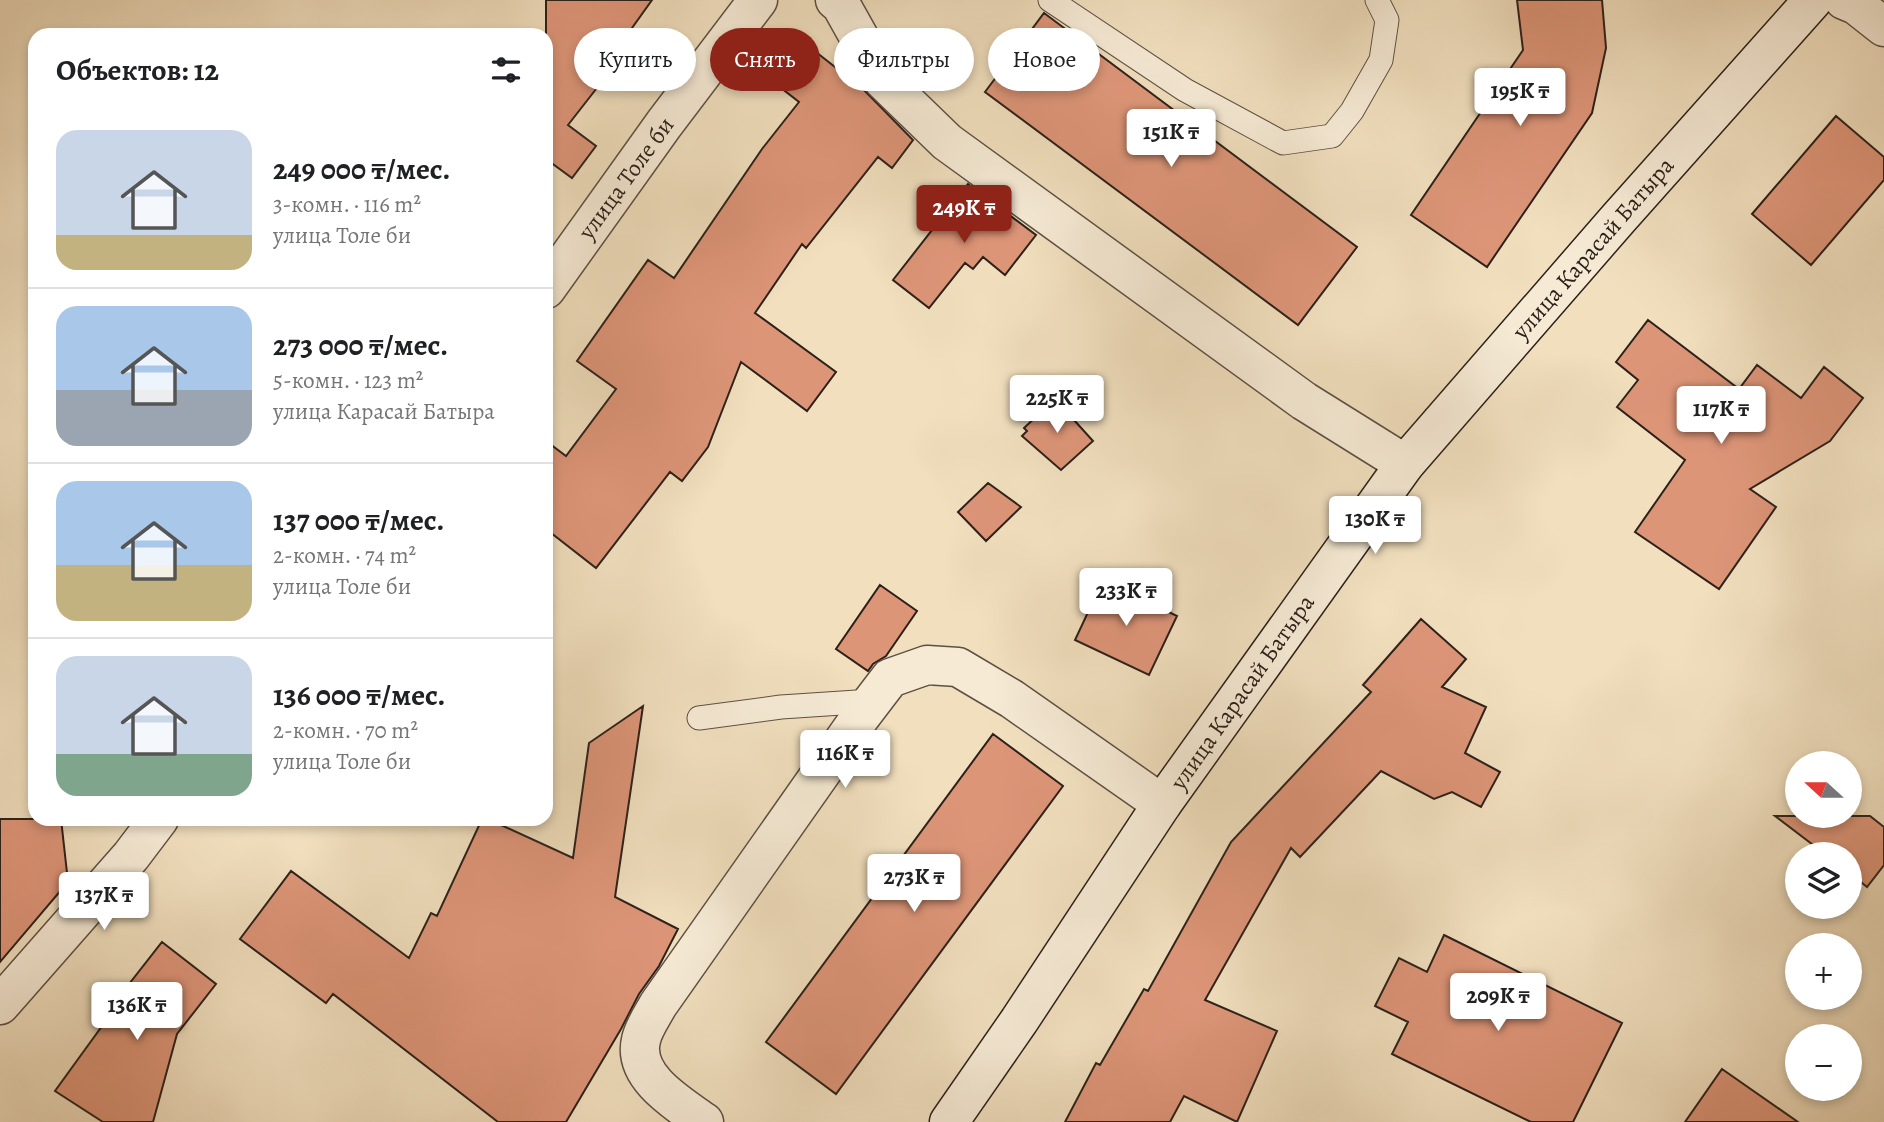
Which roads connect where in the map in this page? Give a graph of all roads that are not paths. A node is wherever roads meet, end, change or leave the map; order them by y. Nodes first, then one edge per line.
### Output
1 (758, 0) edge
2 (835, 0) edge
3 (1050, 0) edge
4 (1377, 0) edge
5 (1813, 0) edge
6 (1844, 0) edge
7 (1884, 27) edge
8 (553, 279) edge
9 (1405, 464) junction
10 (872, 701) junction
11 (699, 718) dead end
12 (1162, 804) junction
13 (154, 826) edge
14 (0, 1005) edge
15 (704, 1122) edge
16 (949, 1122) edge

1 - 8 street, улица Толе би
2 - 9 street
3 - 4 lane
5 - 9 street, улица Карасай Батыра
6 - 7 street
9 - 12 street, улица Карасай Батыра
10 - 11 lane
10 - 12 street
10 - 15 street
12 - 16 street, улица Карасай Батыра
13 - 14 street

